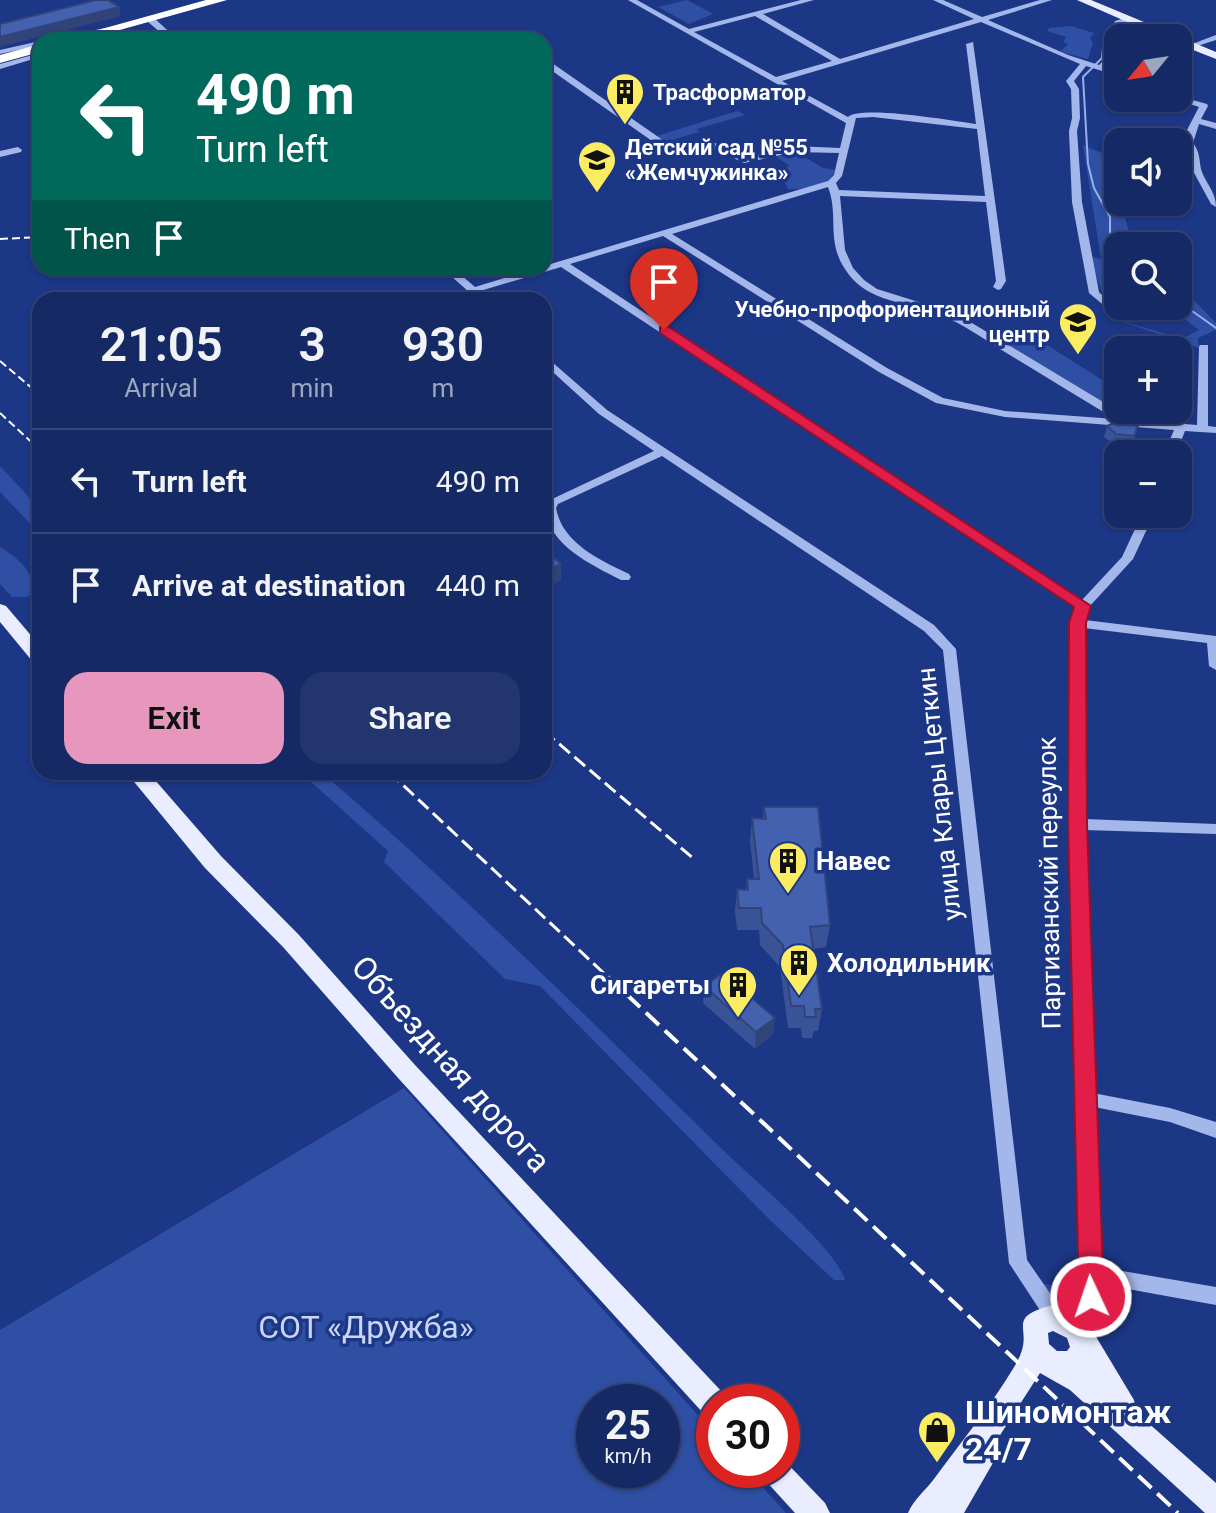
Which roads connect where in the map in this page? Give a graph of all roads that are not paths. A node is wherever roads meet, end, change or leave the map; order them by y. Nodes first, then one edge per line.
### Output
1 (221, 0) edge
2 (632, 0) edge
3 (760, 0) edge
4 (810, 0) edge
5 (937, 0) edge
6 (1048, 0) edge
7 (1082, 0) edge
8 (775, 9) junction
9 (757, 14) junction
10 (150, 19) junction
11 (1128, 19) junction
12 (984, 21) junction
13 (1140, 24) edge
14 (688, 31) junction
15 (108, 32) edge
16 (165, 32) edge
17 (1216, 37) edge
18 (970, 44) dead end
19 (32, 46) edge
20 (1192, 46) edge
21 (1192, 46) edge
22 (32, 48) edge
23 (0, 52) edge
24 (1216, 56) edge
25 (32, 57) edge
26 (0, 59) edge
27 (840, 62) junction
28 (1092, 66) junction
29 (0, 67) edge
30 (552, 68) edge
31 (1104, 70) edge
32 (776, 80) junction
33 (1215, 102) edge
34 (1192, 103) edge
35 (1204, 106) junction
36 (850, 118) junction
37 (1199, 121) junction
38 (1216, 126) edge
39 (982, 127) junction
40 (18, 150) dead end
41 (845, 151) junction
42 (0, 154) edge
43 (831, 183) junction
44 (837, 193) junction
45 (990, 199) junction
46 (1216, 204) edge
47 (664, 233) junction
48 (564, 265) junction
49 (552, 268) edge
50 (457, 276) edge
51 (524, 276) edge
52 (998, 287) dead end
53 (474, 290) joint
54 (1104, 302) edge
55 (1204, 347) dead end
56 (552, 365) edge
57 (1104, 408) edge
58 (1104, 422) edge
59 (1131, 424) edge
60 (1181, 427) junction
61 (1202, 429) junction
62 (1216, 430) edge
63 (1176, 440) edge
64 (663, 451) junction
65 (552, 504) edge
66 (552, 518) edge
67 (1141, 528) edge
68 (625, 577) dead end
69 (1083, 606) junction
70 (0, 610) edge
71 (1078, 623) junction
72 (1214, 640) edge
73 (32, 648) edge
74 (1216, 666) edge
75 (143, 780) edge
76 (1077, 824) junction
77 (1216, 829) edge
78 (1084, 1098) junction
79 (1216, 1130) edge
80 (1090, 1274) junction
81 (1216, 1296) edge
82 (1063, 1326) junction
83 (1049, 1361) junction
84 (696, 1385) edge
85 (1148, 1442) junction
86 (792, 1488) edge
87 (1216, 1503) edge
88 (815, 1513) edge
89 (923, 1513) edge
90 (947, 1513) edge

1 - 10 highway
2 - 14 street
3 - 8 street
4 - 8 street
5 - 12 street
6 - 12 street
7 - 11 main road
8 - 9 street
9 - 14 street
9 - 27 street
10 - 15 highway
10 - 16 street
11 - 13 main road
11 - 28 street
12 - 27 street
12 - 28 street
14 - 32 street
17 - 20 street
18 - 39 street
19 - 23 street
21 - 24 main road
22 - 26 highway
25 - 29 street
27 - 32 street
28 - 31 street
28 - 54 street
30 - 41 street
32 - 36 street
33 - 35 street
34 - 35 street
35 - 37 street
36 - 39 street
36 - 41 street
37 - 38 street
37 - 46 street
39 - 45 street
40 - 42 street
41 - 43 street
43 - 44 street
43 - 47 street
44 - 45 street
44 - 57 street
45 - 52 street
47 - 48 street
47 - 58 street
48 - 49 street
48 - 69 street
50 - 53 street
51 - 53 street
55 - 61 street
56 - 64 street, улица Клары Цеткин
59 - 60 street
60 - 61 street
60 - 63 street
61 - 62 street
64 - 65 street
64 - 82 street, улица Клары Цеткин
66 - 68 street
67 - 69 street, Партизанский переулок
69 - 71 street, Партизанский переулок
70 - 73 main road
71 - 72 street
71 - 76 street, Партизанский переулок
72 - 74 street
75 - 84 main road, Объездная дорога
76 - 77 street
76 - 78 street, Партизанский переулок
78 - 79 street
78 - 80 street, Партизанский переулок
80 - 81 street
80 - 82 street, Партизанский переулок
82 - 83 main road, Партизанский переулок
82 - 83 main road, Партизанский переулок
82 - 85 main road
83 - 85 main road
83 - 89 main road, Партизанский переулок
83 - 90 main road, Партизанский переулок
85 - 87 main road
86 - 88 main road

